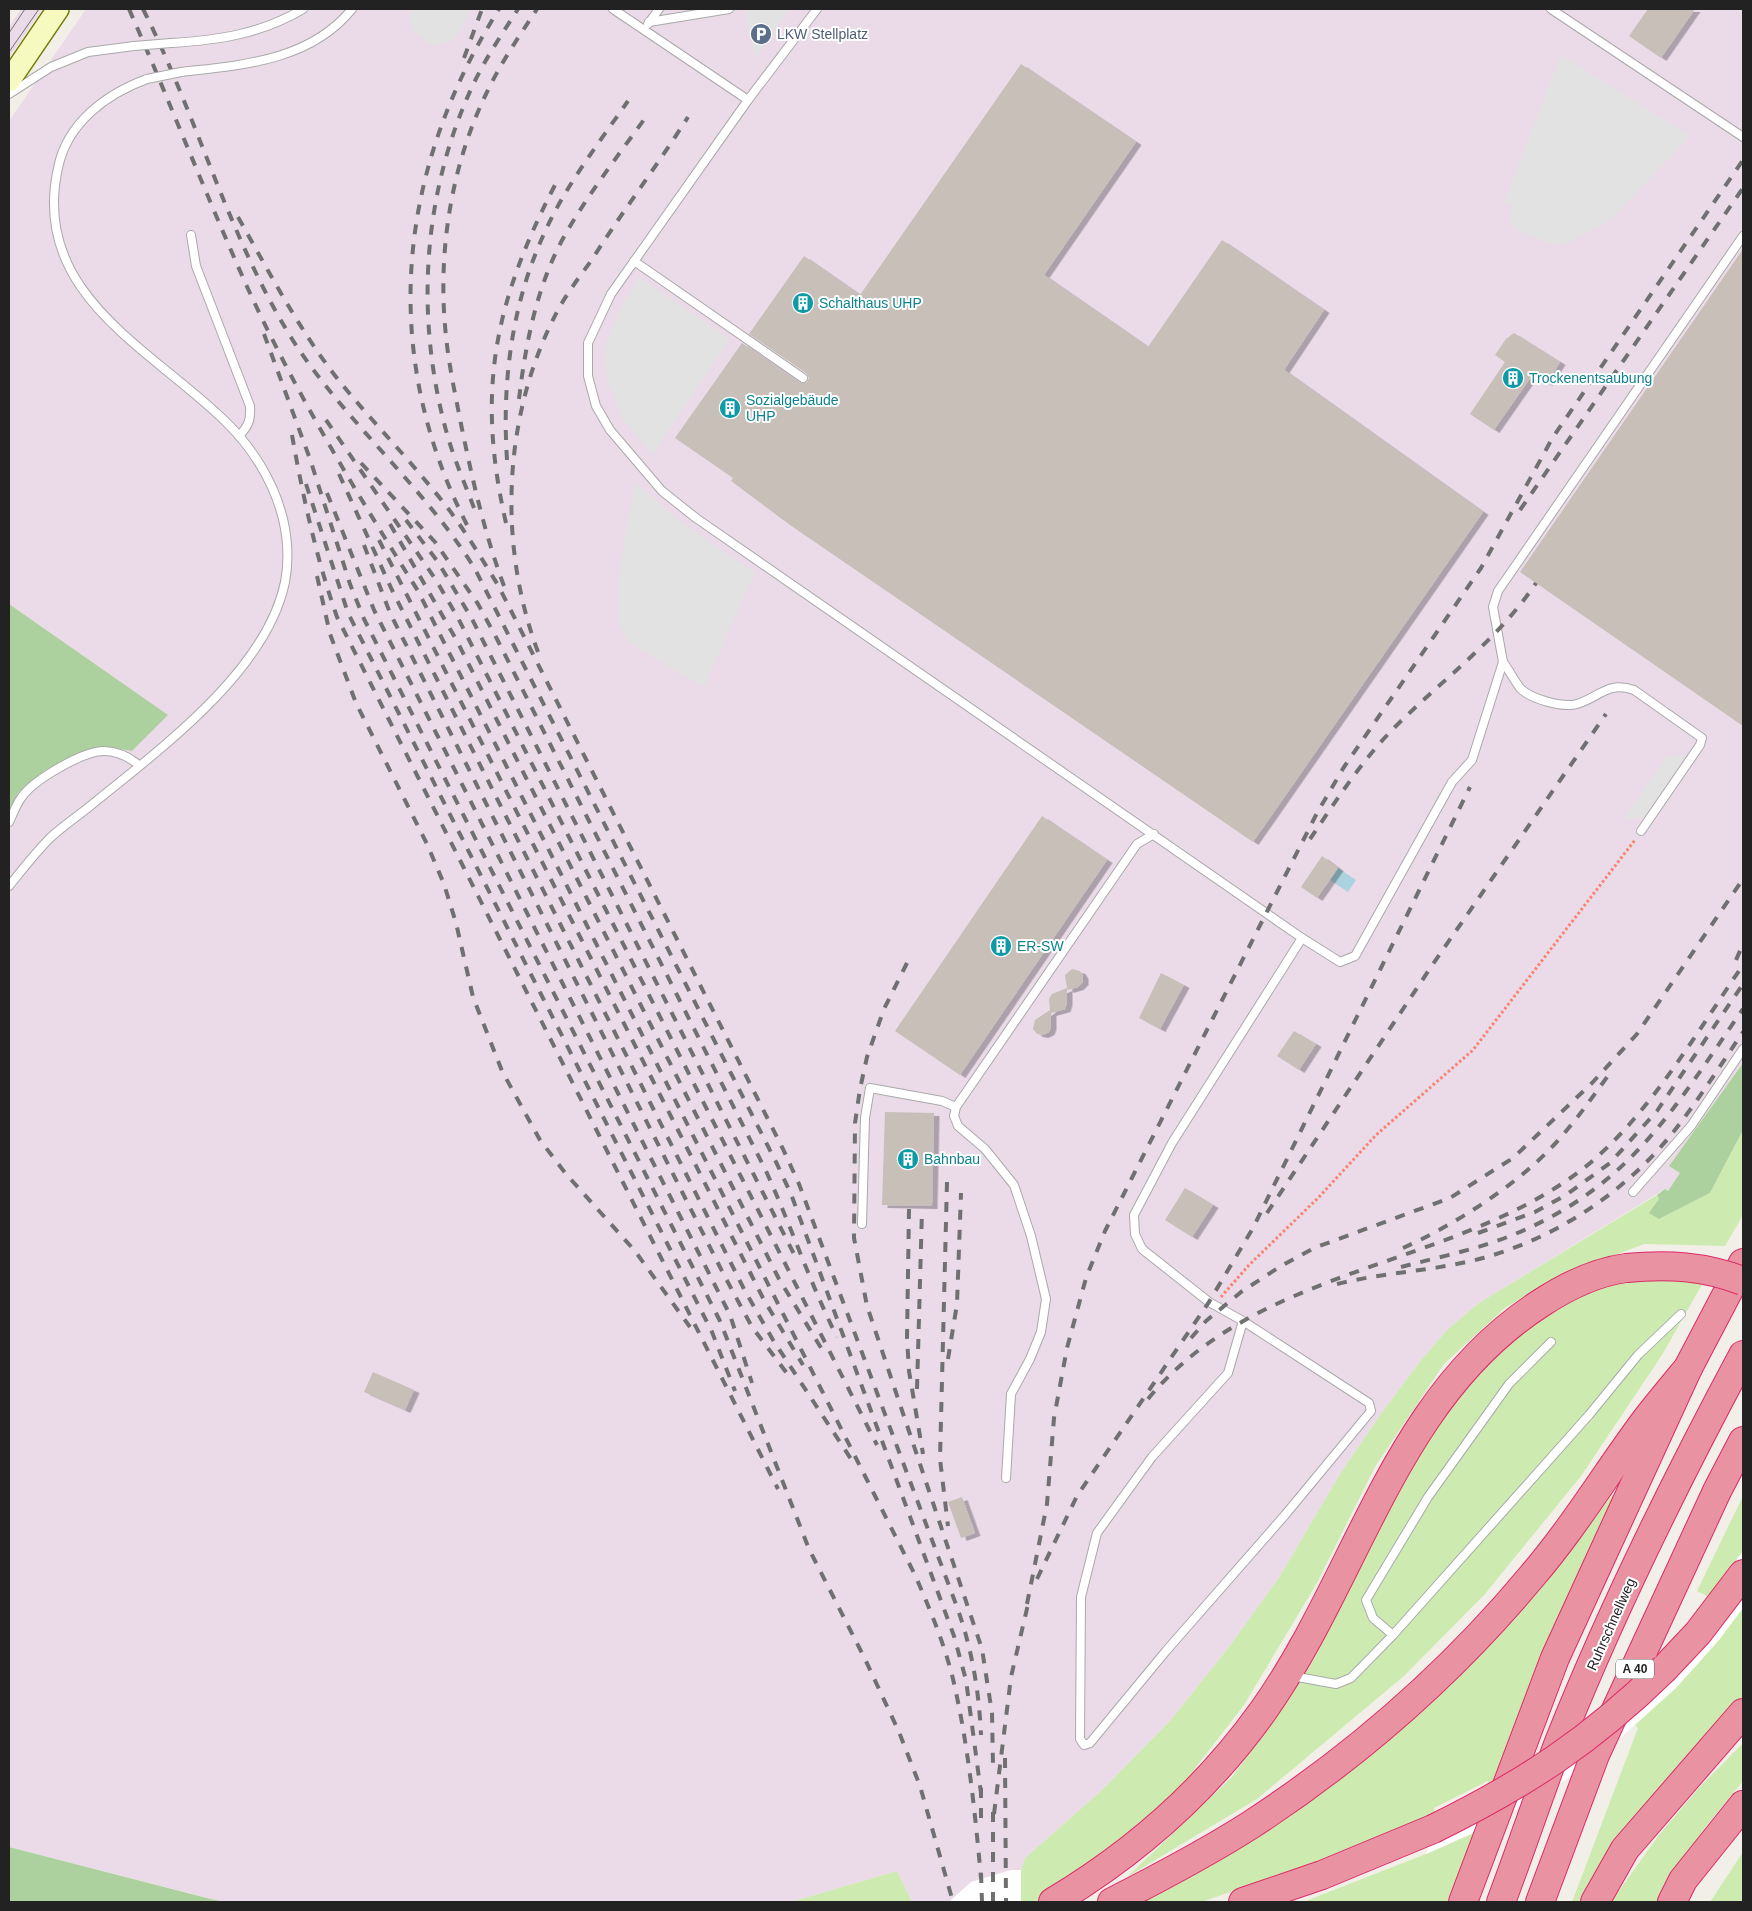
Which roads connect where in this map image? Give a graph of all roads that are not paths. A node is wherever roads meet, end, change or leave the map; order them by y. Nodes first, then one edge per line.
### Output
1 (58, 9) edge
2 (303, 9) edge
3 (352, 9) edge
4 (613, 9) edge
5 (659, 9) edge
6 (729, 9) edge
7 (817, 9) edge
8 (1551, 9) edge
9 (649, 22) junction
10 (643, 29) junction
11 (9, 81) edge
12 (9, 94) edge
13 (748, 100) junction
14 (1743, 137) edge
15 (191, 235) dead end
16 (1743, 236) edge
17 (634, 261) junction
18 (803, 378) dead end
19 (238, 436) junction
20 (1503, 662) junction
21 (139, 765) junction
22 (9, 822) edge
23 (1641, 831) road end
24 (1154, 834) junction
25 (9, 886) edge
26 (1302, 938) junction
27 (1743, 1049) edge
28 (956, 1107) junction
29 (1633, 1192) dead end
30 (862, 1224) dead end
31 (1743, 1262) edge
32 (1743, 1281) edge
33 (1681, 1314) dead end
34 (1243, 1321) junction
35 (1551, 1342) dead end
36 (1743, 1355) edge
37 (1688, 1368) junction
38 (1743, 1442) edge
39 (1006, 1478) dead end
40 (1743, 1574) edge
41 (1393, 1635) junction
42 (1287, 1675) junction
43 (1743, 1713) edge
44 (1743, 1805) edge
45 (1052, 1902) edge
46 (1112, 1902) edge
47 (1243, 1902) edge
48 (1463, 1902) edge
49 (1501, 1902) edge
50 (1540, 1902) edge
51 (1595, 1902) edge
52 (1672, 1902) edge

1 - 11 main road
2 - 12 lane, bridge
3 - 19 lane, bridge
4 - 10 lane
5 - 9 lane
6 - 9 lane
7 - 13 lane
8 - 14 lane
9 - 10 lane
10 - 13 lane
13 - 17 lane
15 - 19 lane
16 - 20 lane
17 - 18 lane
17 - 24 lane
19 - 21 lane
20 - 23 lane
20 - 26 lane
21 - 22 lane
21 - 25 lane
24 - 26 lane
24 - 28 lane
26 - 34 lane
27 - 29 lane
28 - 30 lane
28 - 39 lane
31 - 37 highway
32 - 42 highway, bridge
33 - 41 lane
34 - 34 lane
35 - 41 lane
36 - 49 highway, Ruhrschnellweg / A 40
37 - 46 highway
37 - 48 highway
38 - 50 highway, A 40
40 - 47 highway, bridge
41 - 42 lane
42 - 45 highway
43 - 51 highway
44 - 52 highway

